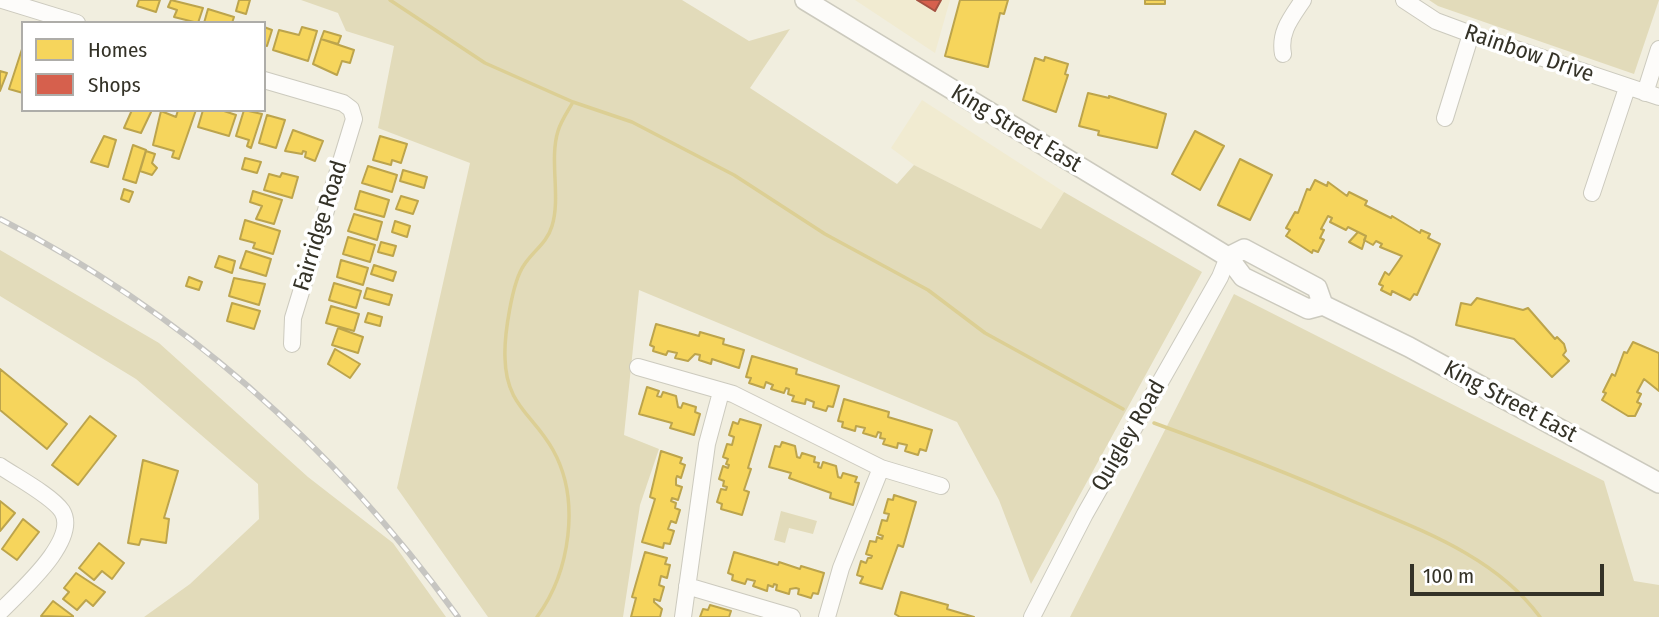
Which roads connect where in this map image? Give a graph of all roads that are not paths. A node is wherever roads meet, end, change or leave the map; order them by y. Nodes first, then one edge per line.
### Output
1 (2, 0) edge
2 (805, 0) edge
3 (1303, 0) edge
4 (1404, 0) edge
5 (829, 6) edge
6 (70, 21) edge
7 (1471, 34) junction
8 (1659, 49) edge
9 (1283, 54) dead end
10 (266, 80) edge
11 (1627, 88) junction
12 (1652, 95) edge
13 (1446, 118) dead end
14 (1592, 193) dead end
15 (1228, 257) junction
16 (292, 344) dead end
17 (638, 368) dead end
18 (721, 392) junction
19 (0, 466) edge
20 (881, 468) junction
21 (1659, 483) edge
22 (941, 486) dead end
23 (687, 586) junction
24 (0, 612) edge
25 (683, 617) edge
26 (792, 617) edge
27 (827, 617) edge
28 (1032, 617) edge

1 - 6 street
2 - 5 main road, King Street East
3 - 9 street
4 - 7 street, Rainbow Drive
5 - 15 main road, King Street East
7 - 11 street, Rainbow Drive
7 - 13 street
8 - 12 street
10 - 16 street, Fairridge Road
11 - 12 street, Rainbow Drive
11 - 14 street
15 - 21 main road, King Street East
15 - 28 street, Quigley Road
17 - 18 street
18 - 20 street
18 - 23 street
19 - 24 street
20 - 22 street
20 - 27 street
23 - 25 street
23 - 26 street

